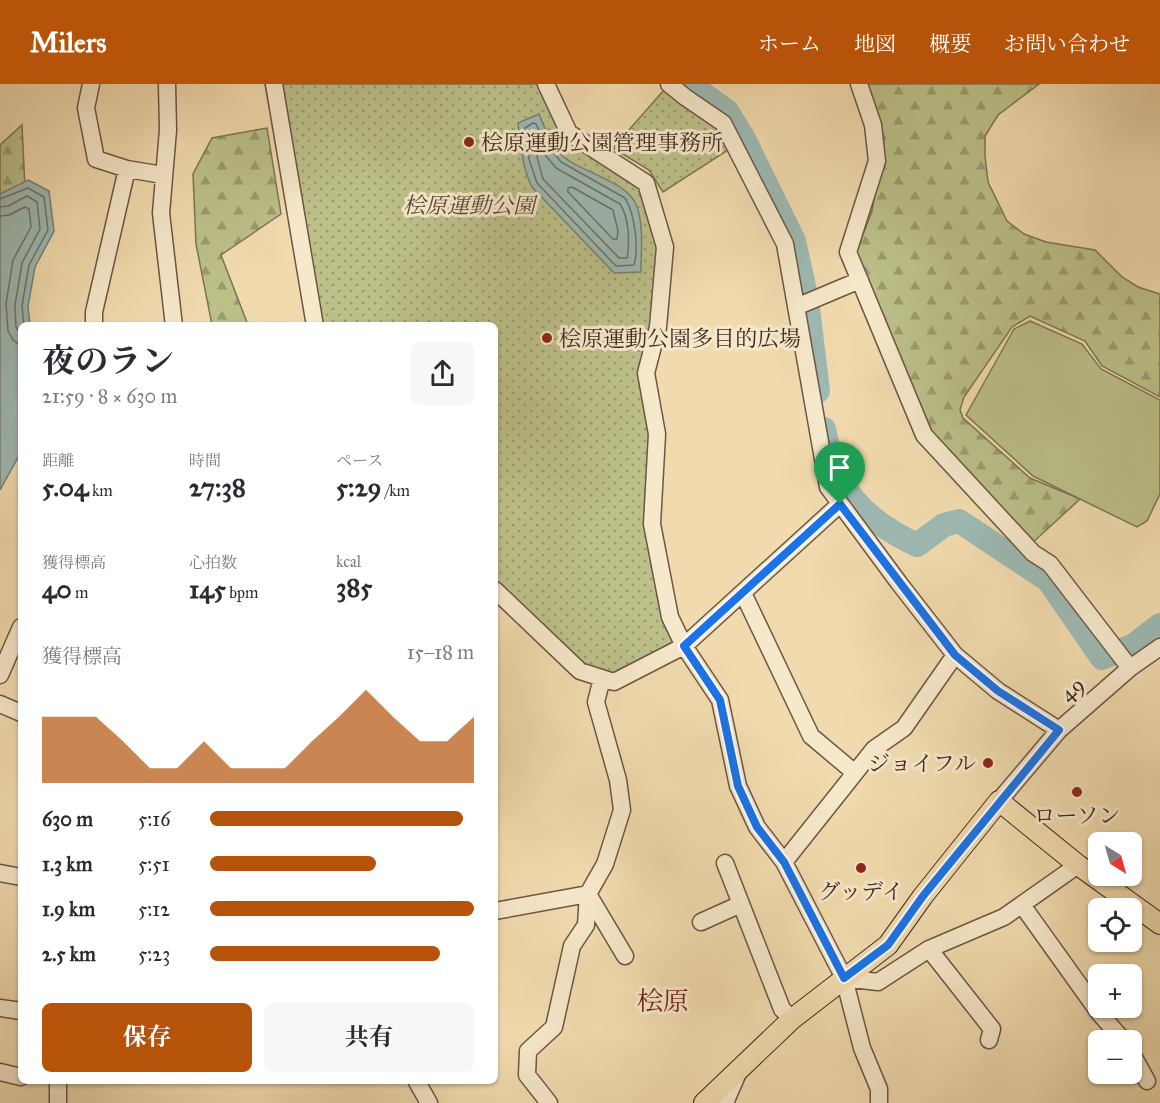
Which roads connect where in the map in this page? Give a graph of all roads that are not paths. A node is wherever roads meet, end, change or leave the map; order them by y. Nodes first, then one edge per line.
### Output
1 (91, 84) edge
2 (167, 84) edge
3 (274, 84) edge
4 (546, 84) edge
5 (669, 84) edge
6 (859, 84) edge
7 (127, 169) junction
8 (163, 175) junction
9 (860, 280) junction
10 (798, 306) junction
11 (94, 322) edge
12 (174, 322) edge
13 (314, 322) edge
14 (840, 504) junction
15 (743, 592) junction
16 (498, 593) edge
17 (18, 634) edge
18 (684, 646) junction
19 (1160, 646) edge
20 (955, 655) junction
21 (1130, 668) junction
22 (0, 675) edge
23 (602, 678) junction
24 (0, 704) edge
25 (18, 712) edge
26 (1059, 730) junction
27 (855, 773) junction
28 (999, 801) junction
29 (784, 862) junction
30 (725, 863) dead end
31 (1078, 865) junction
32 (0, 873) edge
33 (18, 876) edge
34 (588, 894) junction
35 (741, 904) junction
36 (1022, 905) junction
37 (498, 910) edge
38 (701, 922) dead end
39 (1160, 924) edge
40 (929, 949) junction
41 (626, 956) dead end
42 (844, 978) junction
43 (0, 1008) edge
44 (18, 1011) edge
45 (792, 1019) junction
46 (1114, 1030) edge
47 (989, 1040) dead end
48 (740, 1069) junction
49 (0, 1072) edge
50 (1142, 1072) edge
51 (18, 1076) edge
52 (1147, 1081) dead end
53 (58, 1084) edge
54 (418, 1084) edge
55 (58, 1103) edge
56 (429, 1103) edge
57 (549, 1103) edge
58 (704, 1103) edge
59 (725, 1103) edge
60 (879, 1103) edge

1 - 7 street
2 - 8 street
3 - 13 street
4 - 18 street
5 - 10 street
6 - 9 street
7 - 8 street
7 - 11 street
8 - 12 street
9 - 10 street
9 - 21 street
10 - 14 street
14 - 15 street
14 - 20 street
15 - 18 street
15 - 27 street
16 - 23 street
17 - 22 street
18 - 23 street
18 - 29 street
19 - 21 street, 49 / 49
20 - 26 street
20 - 27 street
21 - 26 street, 49 / 49
23 - 34 street
24 - 25 street
26 - 28 street, 49 / 49
27 - 29 street
28 - 31 main road
28 - 42 main road, 49
29 - 42 street
30 - 35 street
31 - 36 street
31 - 39 main road
32 - 33 street
34 - 37 street
34 - 41 street
34 - 57 street
35 - 38 street
35 - 45 street
36 - 40 street
36 - 46 street
40 - 42 street
40 - 47 street
42 - 45 main road, 49
42 - 60 street
43 - 44 street
45 - 48 main road, 49
48 - 58 main road, 49
48 - 59 street
49 - 51 street
50 - 52 street
53 - 55 street
54 - 56 street

